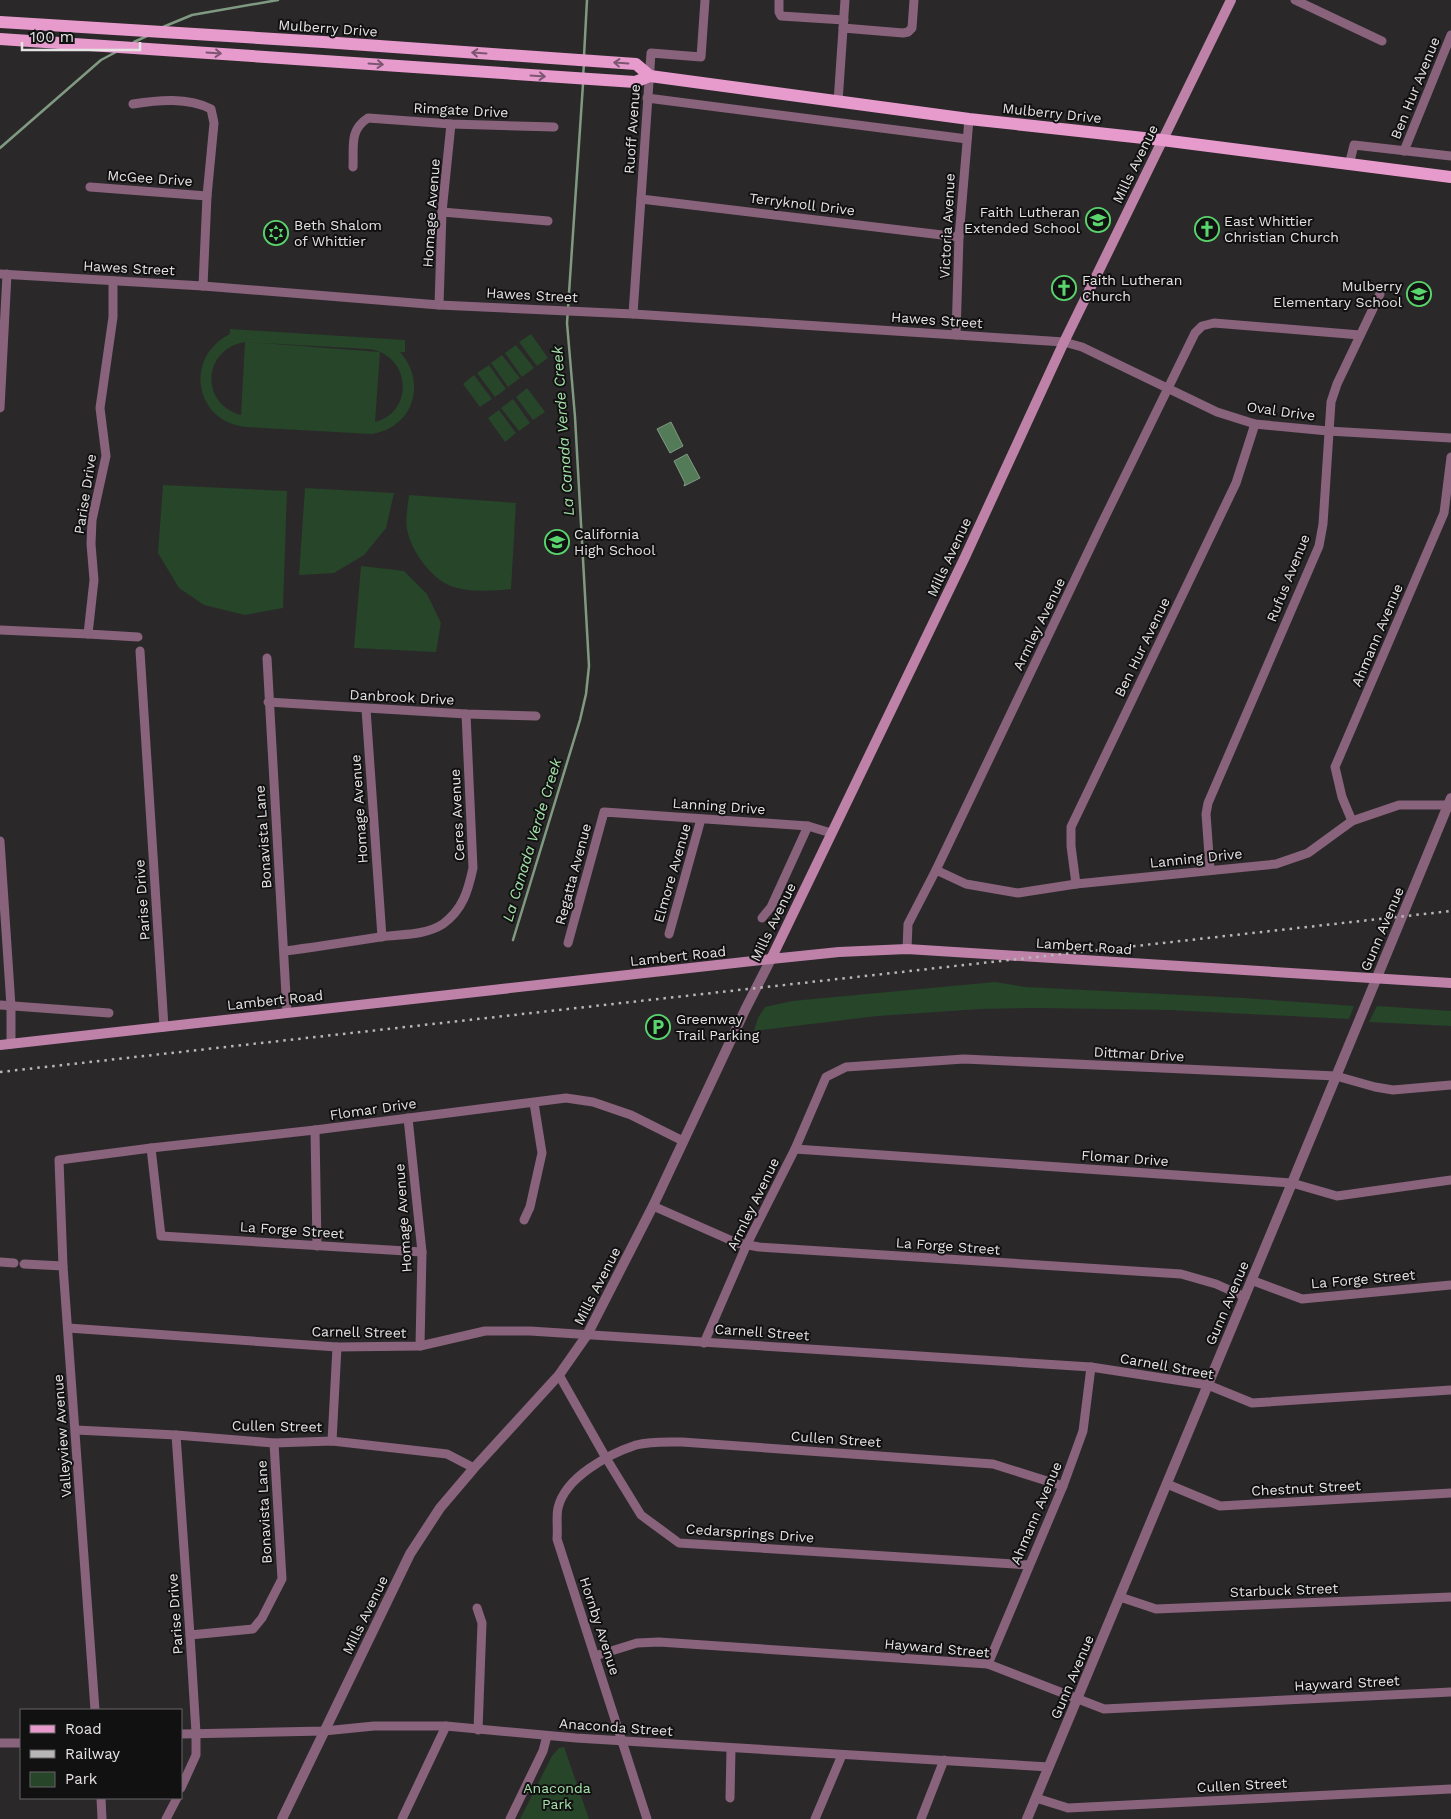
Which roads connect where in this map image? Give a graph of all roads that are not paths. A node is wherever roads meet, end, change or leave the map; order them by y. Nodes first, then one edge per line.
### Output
1 (705, 0) edge
2 (779, 0) edge
3 (845, 0) edge
4 (914, 0) edge
5 (1231, 0) edge
6 (1295, 0) edge
7 (0, 22) edge
8 (844, 24) junction
9 (1451, 35) edge
10 (0, 38) edge
11 (1382, 41) dead end
12 (348, 44) junction
13 (276, 57) junction
14 (650, 76) junction
15 (647, 98) junction
16 (838, 102) junction
17 (133, 104) dead end
18 (969, 119) junction
19 (451, 124) junction
20 (554, 127) dead end
21 (967, 139) junction
22 (1162, 140) junction
23 (1404, 150) junction
24 (1451, 156) edge
25 (1350, 165) junction
26 (353, 167) dead end
27 (1451, 177) edge
28 (90, 187) dead end
29 (207, 196) junction
30 (641, 199) junction
31 (442, 212) junction
32 (548, 221) dead end
33 (958, 238) junction
34 (4, 274) edge
35 (113, 281) junction
36 (203, 286) junction
37 (1380, 294) dead end
38 (439, 304) junction
39 (633, 314) junction
40 (956, 335) junction
41 (1360, 335) junction
42 (1064, 342) junction
43 (1, 366) edge
44 (1168, 387) junction
45 (0, 408) edge
46 (1255, 424) junction
47 (1328, 432) junction
48 (1451, 438) edge
49 (1451, 457) edge
50 (0, 630) edge
51 (88, 634) junction
52 (138, 637) dead end
53 (140, 651) dead end
54 (266, 658) dead end
55 (268, 702) junction
56 (366, 709) junction
57 (466, 714) junction
58 (536, 716) dead end
59 (1450, 801) edge
60 (604, 812) joint
61 (701, 819) junction
62 (1352, 821) junction
63 (808, 826) junction
64 (831, 833) junction
65 (0, 841) edge
66 (1210, 869) junction
67 (936, 870) junction
68 (1076, 884) junction
69 (762, 918) dead end
70 (669, 934) dead end
71 (382, 937) junction
72 (568, 943) dead end
73 (907, 949) junction
74 (285, 951) junction
75 (771, 959) junction
76 (1376, 979) junction
77 (1451, 983) edge
78 (0, 1005) edge
79 (11, 1006) junction
80 (109, 1013) dead end
81 (287, 1013) junction
82 (164, 1027) junction
83 (11, 1044) junction
84 (0, 1045) edge
85 (1336, 1076) junction
86 (826, 1077) joint
87 (1451, 1085) edge
88 (534, 1103) junction
89 (408, 1118) junction
90 (315, 1130) junction
91 (683, 1141) junction
92 (151, 1148) junction
93 (795, 1149) junction
94 (59, 1160) joint
95 (1451, 1180) edge
96 (1292, 1183) junction
97 (653, 1206) junction
98 (524, 1220) dead end
99 (747, 1244) junction
100 (317, 1246) junction
101 (422, 1252) junction
102 (0, 1262) edge
103 (63, 1266) junction
104 (1251, 1280) junction
105 (1451, 1285) edge
106 (1245, 1297) junction
107 (68, 1328) junction
108 (587, 1335) junction
109 (704, 1343) junction
110 (420, 1346) junction
111 (337, 1347) junction
112 (1091, 1367) junction
113 (559, 1375) junction
114 (1208, 1385) junction
115 (1451, 1390) edge
116 (76, 1430) junction
117 (176, 1435) junction
118 (332, 1441) junction
119 (274, 1443) junction
120 (606, 1458) junction
121 (474, 1468) junction
122 (1167, 1484) junction
123 (1063, 1486) junction
124 (1451, 1493) edge
125 (1029, 1564) junction
126 (1120, 1597) junction
127 (1451, 1597) edge
128 (477, 1608) dead end
129 (190, 1635) junction
130 (595, 1656) junction
131 (988, 1664) junction
132 (1451, 1692) edge
133 (1078, 1698) junction
134 (95, 1709) edge
135 (446, 1726) junction
136 (478, 1730) junction
137 (324, 1731) junction
138 (196, 1733) junction
139 (182, 1734) edge
140 (547, 1736) junction
141 (621, 1741) junction
142 (20, 1742) edge
143 (0, 1743) edge
144 (730, 1749) junction
145 (842, 1755) junction
146 (944, 1760) junction
147 (1049, 1767) junction
148 (182, 1786) edge
149 (1451, 1789) edge
150 (730, 1798) dead end
151 (1036, 1798) junction
152 (101, 1799) edge
153 (176, 1799) edge
154 (102, 1819) edge
155 (166, 1819) edge
156 (282, 1819) edge
157 (402, 1819) edge
158 (510, 1819) edge
159 (647, 1819) edge
160 (815, 1819) edge
161 (921, 1819) edge
162 (1027, 1819) edge

1 - 14 street, Ruoff Avenue
2 - 8 street
3 - 8 street
4 - 8 street
5 - 22 main road, Mills Avenue
6 - 11 street
7 - 12 main road, Mulberry Drive
8 - 16 street
9 - 23 street, Ben Hur Avenue
10 -> 13 main road, Mulberry Drive
12 - 13 main road
14 -> 12 main road, Mulberry Drive
13 -> 14 main road, Mulberry Drive
14 - 15 street, Ruoff Avenue
14 - 16 main road, Mulberry Drive
15 - 21 street
15 - 30 street, Ruoff Avenue
16 - 18 main road, Mulberry Drive
17 - 29 street
18 - 21 street, Victoria Avenue
18 - 22 main road, Mulberry Drive
19 - 20 street, Rimgate Drive
19 - 26 street, Rimgate Drive
19 - 31 street, Homage Avenue
21 - 33 street, Victoria Avenue
22 - 25 main road, Mulberry Drive
22 - 42 main road, Mills Avenue
23 - 24 street
23 - 25 street
25 - 27 main road, Mulberry Drive
28 - 29 street, McGee Drive
29 - 36 street
30 - 33 street, Terryknoll Drive
30 - 39 street, Ruoff Avenue
31 - 32 street
31 - 38 street, Homage Avenue
33 - 40 street, Victoria Avenue
34 - 35 street, Hawes Street
34 - 43 street
35 - 36 street, Hawes Street
35 - 51 street, Parise Drive
36 - 38 street, Hawes Street
37 - 41 street, Rufus Avenue
38 - 39 street, Hawes Street
39 - 40 street, Hawes Street
40 - 42 street, Hawes Street
41 - 44 street, Armley Avenue
41 - 47 street, Rufus Avenue
42 - 44 street, Oval Drive
42 - 64 main road, Mills Avenue
43 - 45 street
44 - 46 street, Oval Drive
44 - 67 street, Armley Avenue
46 - 47 street, Oval Drive
46 - 68 street, Ben Hur Avenue
47 - 48 street, Oval Drive
47 - 66 street, Rufus Avenue
49 - 62 street, Ahmann Avenue
50 - 51 street
51 - 52 street
53 - 82 street, Parise Drive
54 - 55 street, Bonavista Lane
55 - 56 street, Danbrook Drive
55 - 74 street, Bonavista Lane
56 - 57 street, Danbrook Drive
56 - 71 street, Homage Avenue
57 - 58 street, Danbrook Drive
57 - 71 street, Ceres Avenue
59 - 62 street, Lanning Drive
59 - 76 street, Gunn Avenue
60 - 61 street, Lanning Drive
60 - 72 street, Regatta Avenue
61 - 63 street, Lanning Drive
61 - 70 street, Elmore Avenue
62 - 66 street, Lanning Drive
63 - 64 street, Lanning Drive
63 - 69 street
64 - 75 main road, Mills Avenue
65 - 79 street
66 - 68 street, Lanning Drive
67 - 68 street, Lanning Drive
67 - 73 street, Armley Avenue
71 - 74 street
73 - 75 main road, Lambert Road
73 - 76 main road, Lambert Road
74 - 81 street, Bonavista Lane
75 - 81 main road, Lambert Road
75 - 91 street, Mills Avenue
76 - 77 main road, Lambert Road
76 - 85 street, Gunn Avenue
78 - 79 street
79 - 80 street
79 - 83 street
81 - 82 main road, Lambert Road
82 - 83 main road, Lambert Road
83 - 84 main road, Lambert Road
85 - 86 street, Dittmar Drive
85 - 87 street, Dittmar Drive
85 - 96 street, Gunn Avenue
86 - 93 street, Armley Avenue
88 - 89 street, Flomar Drive
88 - 91 street, Flomar Drive
88 - 98 street
89 - 90 street, Flomar Drive
89 - 101 street, Homage Avenue
90 - 92 street, Flomar Drive
90 - 100 street
91 - 97 street, Mills Avenue
92 - 94 street, Flomar Drive
92 - 100 street, La Forge Street
93 - 96 street, Flomar Drive
93 - 99 street, Armley Avenue
94 - 103 street, Valleyview Avenue
95 - 96 street, Flomar Drive
96 - 104 street, Gunn Avenue
97 - 99 street, La Forge Street
97 - 108 street, Mills Avenue
99 - 106 street, La Forge Street
99 - 109 street, Armley Avenue
100 - 101 street, La Forge Street
101 - 110 street, Homage Avenue
102 - 103 street
103 - 107 street, Valleyview Avenue
104 - 105 street, La Forge Street
104 - 106 street, Gunn Avenue
106 - 114 street, Gunn Avenue
107 - 111 street, Carnell Street
107 - 116 street, Valleyview Avenue
108 - 109 street, Carnell Street
108 - 110 street, Carnell Street
108 - 113 street, Mills Avenue
109 - 112 street, Carnell Street
110 - 111 street, Carnell Street
111 - 118 street
112 - 114 street, Carnell Street
112 - 123 street, Ahmann Avenue
113 - 120 street, Cedarsprings Drive
113 - 121 street, Mills Avenue
114 - 115 street, Carnell Street
114 - 122 street, Gunn Avenue
116 - 117 street, Cullen Street
116 - 134 street, Valleyview Avenue
117 - 119 street, Cullen Street
117 - 129 street, Parise Drive
118 - 119 street, Cullen Street
118 - 121 street, Cullen Street
119 - 129 street, Bonavista Lane
120 - 123 street, Cullen Street
120 - 125 street, Cedarsprings Drive
120 - 130 street, Hornby Avenue
121 - 137 street, Mills Avenue
122 - 124 street, Chestnut Street
122 - 126 street, Gunn Avenue
123 - 125 street, Ahmann Avenue
125 - 131 street, Ahmann Avenue
126 - 127 street, Starbuck Street
126 - 133 street, Gunn Avenue
128 - 136 street
129 - 138 street, Parise Drive
130 - 131 street, Hayward Street
130 - 141 street, Hornby Avenue
131 - 133 street, Hayward Street
132 - 133 street, Hayward Street
133 - 147 street, Gunn Avenue
135 - 136 street, Anaconda Street
135 - 137 street, Anaconda Street
135 - 157 street
136 - 140 street, Anaconda Street
137 - 138 street, Anaconda Street
137 - 156 street, Mills Avenue
138 - 139 street, Anaconda Street
138 - 148 street, Parise Drive
140 - 141 street, Anaconda Street
140 - 158 street
141 - 144 street, Anaconda Street
141 - 159 street, Hornby Avenue
142 - 143 street
144 - 145 street, Anaconda Street
144 - 150 street
145 - 146 street, Anaconda Street
145 - 160 street
146 - 147 street, Anaconda Street
146 - 161 street
147 - 151 street, Gunn Avenue
149 - 151 street, Cullen Street
151 - 162 street, Gunn Avenue
152 - 154 street
153 - 155 street

